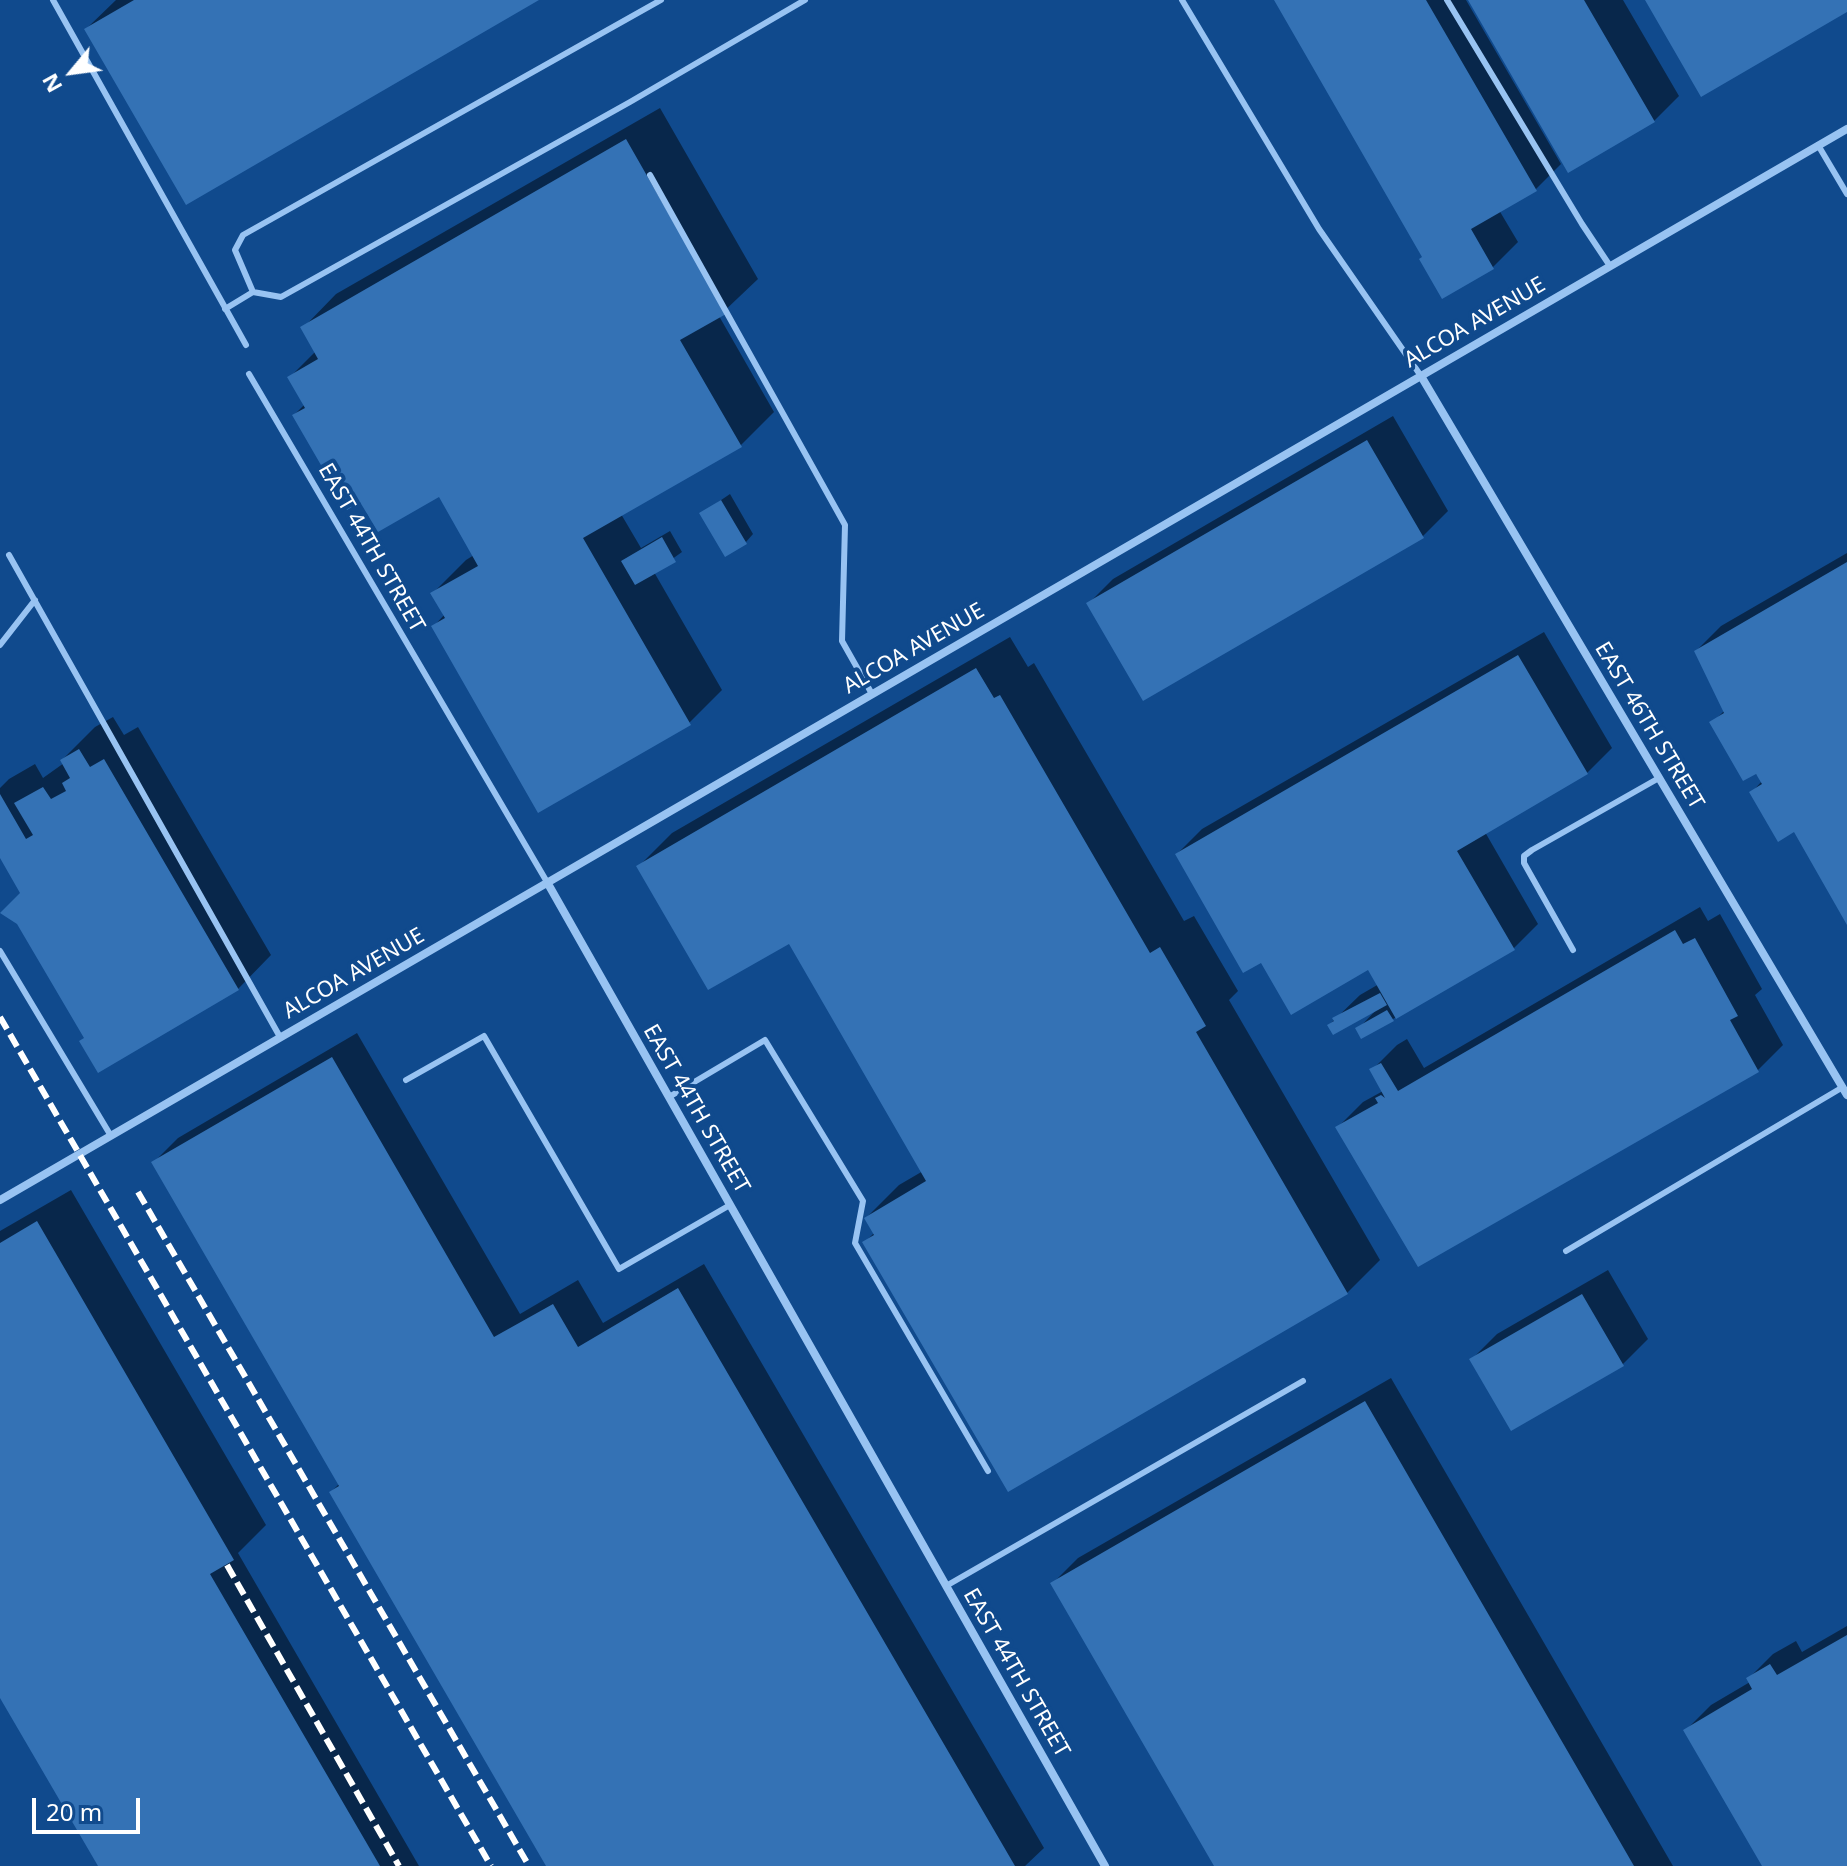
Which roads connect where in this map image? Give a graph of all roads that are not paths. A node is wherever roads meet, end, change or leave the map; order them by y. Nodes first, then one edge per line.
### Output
1 (53, 0) edge
2 (661, 0) edge
3 (805, 0) edge
4 (1182, 0) edge
5 (1447, 0) edge
6 (1847, 129) edge
7 (1818, 145) junction
8 (650, 175) dead end
9 (1847, 194) edge
10 (1610, 266) junction
11 (253, 292) junction
12 (225, 309) junction
13 (246, 345) dead end
14 (249, 374) dead end
15 (1421, 376) junction
16 (9, 555) dead end
17 (35, 600) junction
18 (0, 645) edge
19 (872, 694) junction
20 (1659, 778) junction
21 (547, 882) junction
22 (1573, 950) dead end
23 (0, 951) edge
24 (280, 1037) junction
25 (406, 1080) dead end
26 (1845, 1091) edge
27 (669, 1097) junction
28 (111, 1136) junction
29 (0, 1200) edge
30 (730, 1205) junction
31 (1566, 1251) dead end
32 (1303, 1381) dead end
33 (988, 1471) dead end
34 (946, 1586) junction
35 (1105, 1866) edge

1 - 12 lane
2 - 11 lane
3 - 11 lane
4 - 15 lane
5 - 10 lane
6 - 7 street, ALCOA AVENUE
7 - 9 lane
7 - 10 street, ALCOA AVENUE
8 - 19 lane
10 - 15 street, ALCOA AVENUE
11 - 12 lane
12 - 13 lane
14 - 21 lane, EAST 44TH STREET
15 - 19 street, ALCOA AVENUE
15 - 20 street, EAST 46TH STREET
16 - 17 lane
17 - 18 lane
17 - 24 lane
19 - 21 street, ALCOA AVENUE
20 - 22 lane
20 - 26 street, EAST 46TH STREET
21 - 24 street, ALCOA AVENUE
21 - 27 street, EAST 44TH STREET
23 - 28 lane
24 - 28 street, ALCOA AVENUE
25 - 30 lane
26 - 31 lane
27 - 30 street, EAST 44TH STREET
27 - 33 lane
28 - 29 street, ALCOA AVENUE
30 - 34 street, EAST 44TH STREET
32 - 34 lane
34 - 35 street, EAST 44TH STREET

